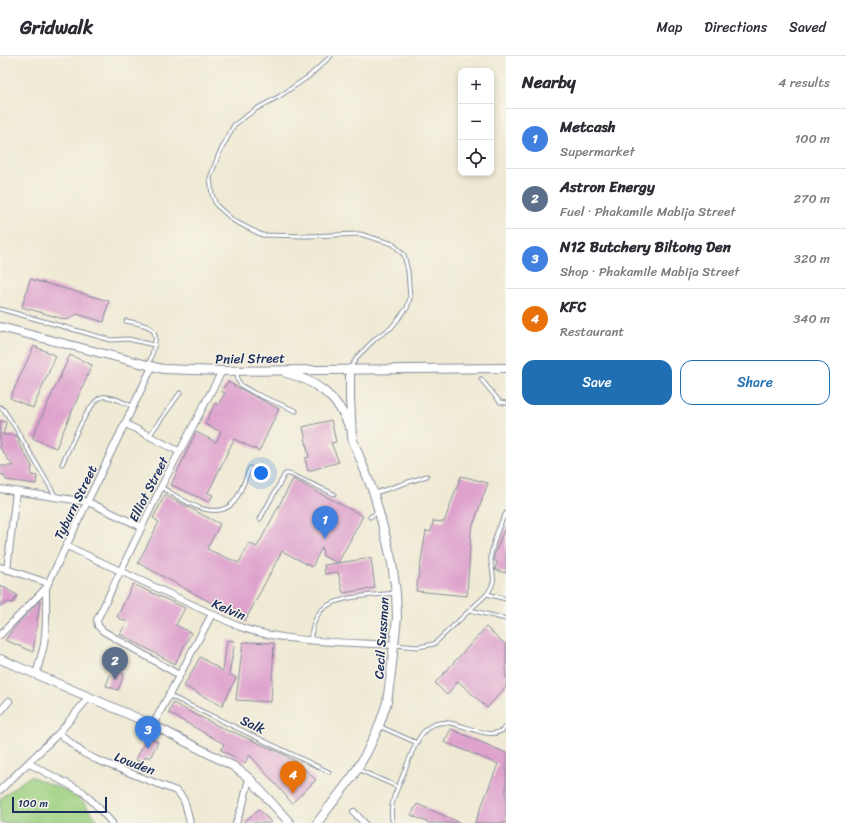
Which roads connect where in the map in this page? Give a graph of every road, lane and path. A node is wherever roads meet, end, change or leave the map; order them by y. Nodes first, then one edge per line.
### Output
1 (331, 56) edge
2 (0, 309) edge
3 (126, 321) dead end
4 (0, 327) edge
5 (154, 345) junction
6 (150, 367) junction
7 (506, 368) edge
8 (350, 369) junction
9 (236, 370) junction
10 (256, 370) junction
11 (222, 371) junction
12 (481, 379) dead end
13 (180, 393) dead end
14 (506, 403) edge
15 (0, 407) edge
16 (134, 407) junction
17 (296, 411) dead end
18 (126, 424) junction
19 (149, 436) junction
20 (352, 438) junction
21 (180, 452) junction
22 (62, 464) dead end
23 (250, 468) dead end
24 (427, 476) dead end
25 (161, 487) junction
26 (0, 489) edge
27 (16, 491) junction
28 (334, 494) dead end
29 (374, 494) junction
30 (56, 497) junction
31 (88, 502) junction
32 (378, 512) junction
33 (506, 513) edge
34 (370, 517) dead end
35 (260, 519) dead end
36 (142, 526) junction
37 (67, 546) junction
38 (0, 567) edge
39 (7, 570) junction
40 (121, 571) junction
41 (47, 585) junction
42 (396, 593) junction
43 (487, 594) junction
44 (506, 599) edge
45 (470, 610) junction
46 (212, 614) junction
47 (506, 619) edge
48 (0, 635) edge
49 (310, 640) junction
50 (395, 645) junction
51 (0, 659) edge
52 (36, 674) junction
53 (179, 675) junction
54 (168, 695) junction
55 (89, 696) junction
56 (9, 701) dead end
57 (0, 712) edge
58 (152, 725) junction
59 (379, 726) junction
60 (506, 727) edge
61 (59, 733) junction
62 (417, 743) junction
63 (28, 763) junction
64 (358, 769) junction
65 (329, 772) dead end
66 (249, 778) junction
67 (398, 788) junction
68 (0, 790) edge
69 (354, 812) dead end
70 (112, 823) edge
71 (190, 823) edge
72 (236, 823) edge
73 (290, 823) edge
74 (317, 823) edge
75 (364, 823) edge
76 (393, 823) edge

1 - 8 lane
2 - 5 lane
3 - 5 lane
4 - 6 main road, Pniel Street
5 - 6 lane
6 - 11 main road, Pniel Street
6 - 16 street, Tyburn Street
7 - 8 main road, Pniel Street
8 - 10 main road, Pniel Street
8 - 20 main road, Cecil Sussman
9 - 10 main road, Pniel Street
9 - 11 main road, Pniel Street
9 - 17 lane
10 - 20 main road
11 - 21 street, Elliot Street
12 - 14 lane
13 - 19 lane
15 - 30 lane
16 - 18 street, Tyburn Street
16 - 22 lane
18 - 19 street
18 - 31 street, Tyburn Street
19 - 21 street
20 - 29 main road, Cecil Sussman
21 - 25 street, Elliot Street
23 - 25 lane
24 - 29 lane
25 - 36 street, Elliot Street
26 - 27 street
27 - 30 street
27 - 39 street
28 - 35 lane
29 - 32 main road, Cecil Sussman
30 - 31 street
31 - 36 street
31 - 37 street, Tyburn Street
32 - 34 lane
32 - 42 main road, Cecil Sussman
33 - 43 lane
36 - 40 street, Elliot Street
37 - 40 street, Kelvin
37 - 41 street, Tyburn Street
38 - 39 street
39 - 41 street
40 - 46 street, Kelvin
40 - 53 street, Elliot Street
41 - 48 street, Tyburn Street
41 - 52 street
42 - 49 lane
42 - 50 main road, Cecil Sussman
43 - 44 lane
43 - 45 lane
45 - 47 lane
45 - 50 lane
46 - 49 street, Kelvin
46 - 53 street
49 - 50 street, Kelvin
50 - 59 main road, Cecil Sussman
51 - 52 main road
52 - 55 main road
53 - 54 street
54 - 58 street
54 - 65 lane, Salk
55 - 58 main road
55 - 61 street
56 - 57 street
58 - 66 main road
59 - 62 lane
59 - 64 main road, Cecil Sussman
60 - 62 lane
61 - 63 street
61 - 71 street, Lowden
62 - 67 lane
63 - 68 street
63 - 70 street
64 - 67 lane
64 - 74 main road, Cecil Sussman
66 - 72 street
66 - 73 main road
67 - 76 lane
69 - 75 street

